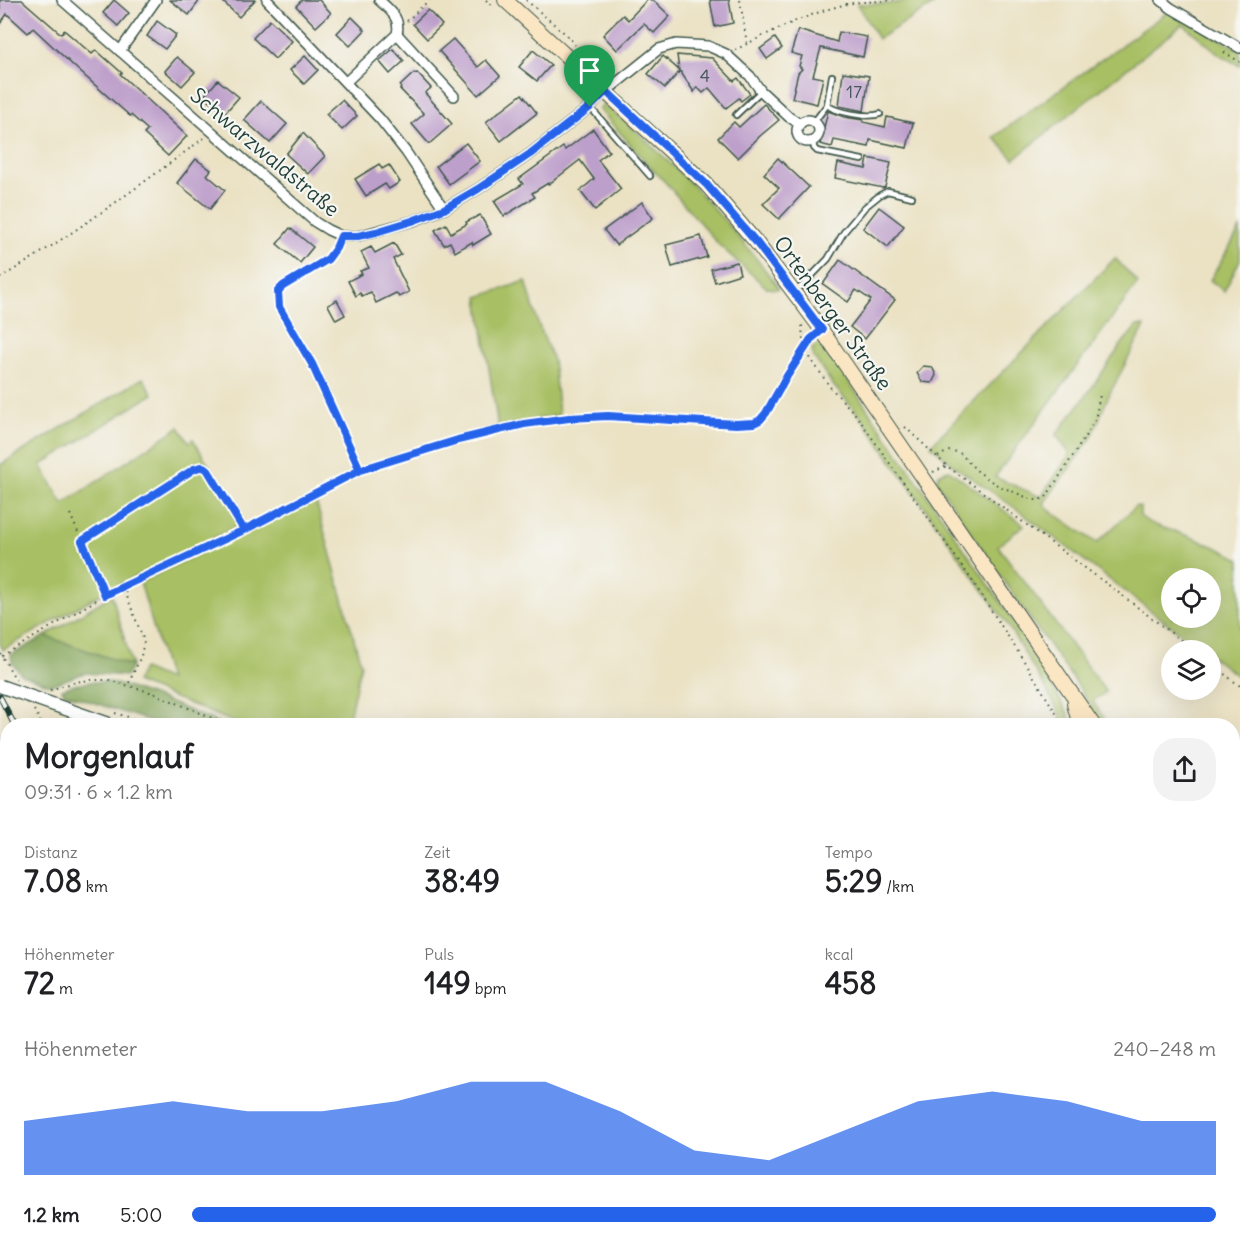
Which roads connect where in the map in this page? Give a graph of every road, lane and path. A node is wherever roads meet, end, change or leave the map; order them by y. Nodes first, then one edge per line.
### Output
1 (62, 0) edge
2 (156, 0) edge
3 (267, 0) edge
4 (379, 0) edge
5 (429, 0) edge
6 (486, 0) edge
7 (740, 0) edge
8 (894, 0) edge
9 (1161, 0) edge
10 (880, 1) edge
11 (499, 3) edge
12 (398, 32) junction
13 (747, 44) junction
14 (1240, 48) edge
15 (120, 51) junction
16 (726, 54) junction
17 (832, 76) dead end
18 (346, 82) junction
19 (606, 91) junction
20 (761, 91) junction
21 (454, 96) dead end
22 (827, 105) junction
23 (590, 107) junction
24 (880, 114) dead end
25 (736, 115) dead end
26 (814, 122) junction
27 (800, 124) junction
28 (211, 132) junction
29 (813, 141) junction
30 (862, 160) dead end
31 (650, 176) dead end
32 (912, 197) dead end
33 (444, 209) junction
34 (341, 236) junction
35 (0, 278) edge
36 (794, 291) junction
37 (802, 319) dead end
38 (822, 330) junction
39 (805, 348) junction
40 (1100, 395) dead end
41 (360, 470) junction
42 (70, 514) dead end
43 (244, 530) junction
44 (82, 541) junction
45 (123, 586) junction
46 (105, 595) junction
47 (1181, 640) edge
48 (1, 654) edge
49 (1221, 671) edge
50 (128, 685) junction
51 (0, 686) edge
52 (1240, 686) edge
53 (49, 691) dead end
54 (1072, 696) junction
55 (102, 718) edge
56 (212, 718) edge
57 (1058, 718) edge
58 (1078, 718) edge
59 (1088, 718) edge

1 - 15 street, Schwarzwaldstraße
2 - 15 street
3 - 18 street
4 - 12 street
5 - 12 path
6 - 11 path
7 - 13 path
8 - 10 path
9 - 14 street
10 - 13 path
11 - 19 main road, Ortenberger Straße
12 - 18 street
12 - 21 street
13 - 16 path
15 - 28 street, Schwarzwaldstraße
16 - 19 street, Schwarzwaldstraße
16 - 20 street
17 - 22 lane
18 - 33 street
19 - 23 street, Schwarzwaldstraße
19 - 36 main road, Ortenberger Straße
20 - 25 lane
20 - 27 street
22 - 24 lane
22 - 26 lane
23 - 31 lane
23 - 33 street, Schwarzwaldstraße
26 - 27 street
26 - 29 street
27 - 29 street
28 - 34 street, Schwarzwaldstraße
28 - 35 path
29 - 30 lane
32 - 36 lane
33 - 34 street, Schwarzwaldstraße
34 - 41 path
36 - 38 main road, Ortenberger Straße
37 - 39 path
38 - 39 path
38 - 54 main road, Ortenberger Straße
39 - 41 path
39 - 57 path
40 - 47 path
41 - 43 path
42 - 44 path
43 - 44 path
43 - 45 path
44 - 46 path
45 - 46 path
45 - 50 path
46 - 48 path
49 - 52 path
50 - 53 path
50 - 56 path
51 - 55 street, bridge
54 - 58 main road, Ortenberger Straße
54 - 59 main road, Ortenberger Straße

